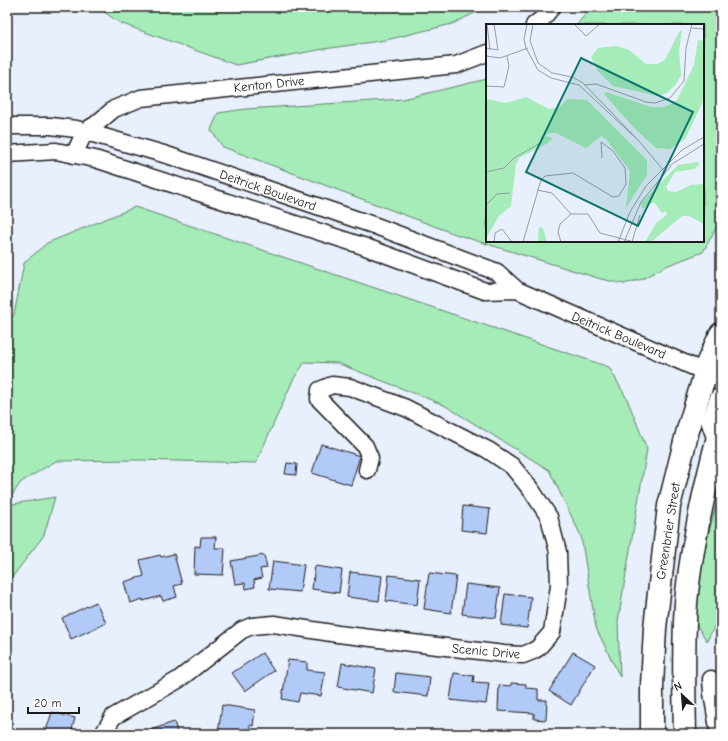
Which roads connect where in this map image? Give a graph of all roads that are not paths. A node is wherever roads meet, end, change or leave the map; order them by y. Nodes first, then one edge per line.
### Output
1 (552, 7) edge
2 (535, 24) edge
3 (486, 53) edge
4 (7, 126) edge
5 (85, 131) junction
6 (7, 154) edge
7 (74, 155) junction
8 (517, 290) junction
9 (721, 334) edge
10 (713, 376) edge
11 (721, 399) edge
12 (720, 435) edge
13 (367, 470) dead end
14 (711, 679) dead end
15 (103, 734) edge
16 (652, 734) edge
17 (685, 734) edge
18 (719, 734) edge

1 - 2 street
3 - 5 street, Kenton Drive
4 - 5 street, Deitrick Boulevard
5 - 7 street
5 - 8 street, Deitrick Boulevard
6 - 7 street, Deitrick Boulevard
7 - 8 street, Deitrick Boulevard
8 - 10 street, Deitrick Boulevard
9 - 10 main road, Greenbrier Street
10 - 16 main road, Greenbrier Street
11 - 12 main road
12 - 17 main road
13 - 15 street, Scenic Drive
14 - 18 street

